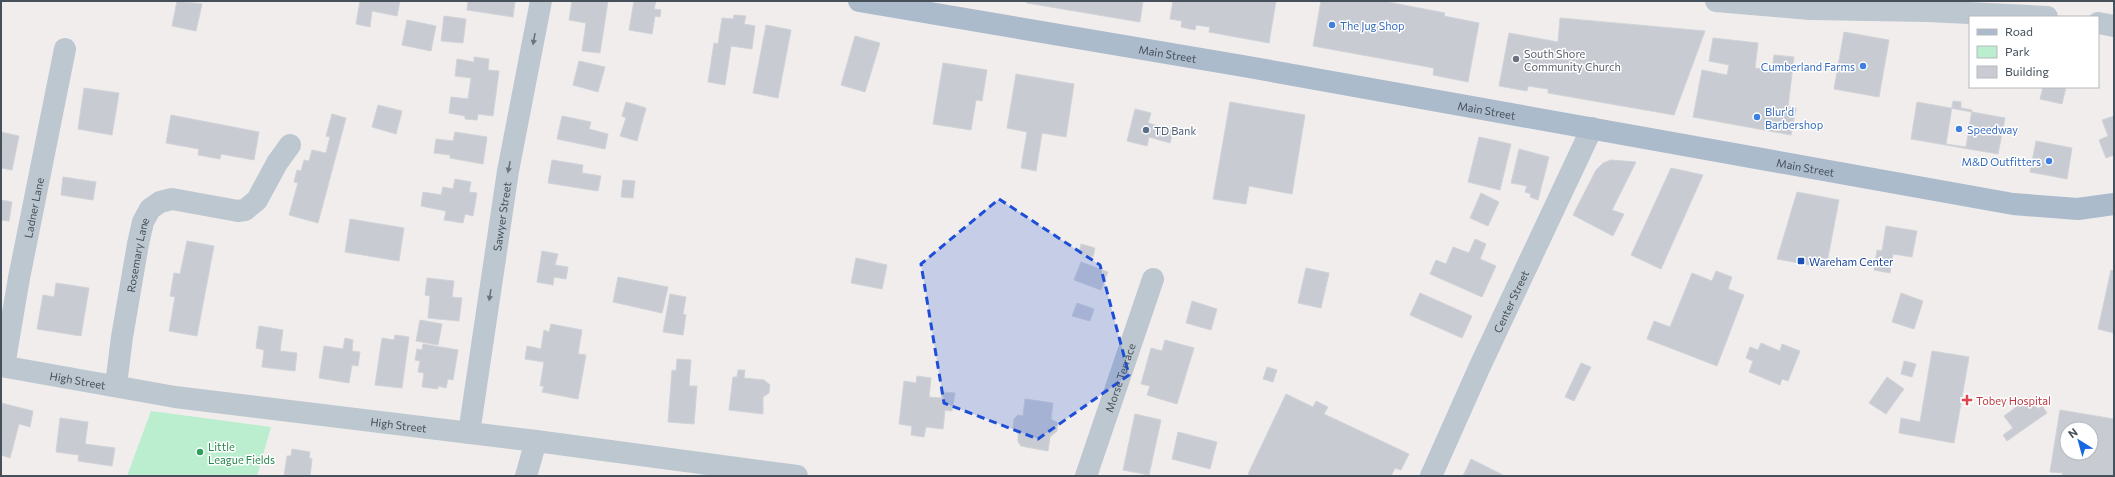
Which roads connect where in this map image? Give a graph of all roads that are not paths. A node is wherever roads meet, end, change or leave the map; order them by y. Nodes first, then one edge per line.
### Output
1 (541, 1) edge
2 (859, 1) edge
3 (1716, 1) edge
4 (2028, 16) edge
5 (2099, 23) edge
6 (2114, 26) edge
7 (65, 49) dead end
8 (1592, 128) junction
9 (290, 145) dead end
10 (2114, 204) edge
11 (1153, 279) dead end
12 (3, 366) edge
13 (116, 385) junction
14 (469, 434) junction
15 (536, 441) junction
16 (526, 476) edge
17 (797, 476) edge
18 (1086, 476) edge
19 (1432, 476) edge

1 -> 14 street, Sawyer Street
2 - 8 main road, Main Street
3 - 4 street
5 - 6 street
7 - 12 street, Ladner Lane
8 - 10 main road, Main Street
8 - 19 street, Center Street
9 - 13 street, Rosemary Lane
11 - 18 street, Morse Terrace
12 - 13 street, High Street
13 - 14 street, High Street
14 - 15 street, High Street
15 - 16 street
15 - 17 street, High Street

